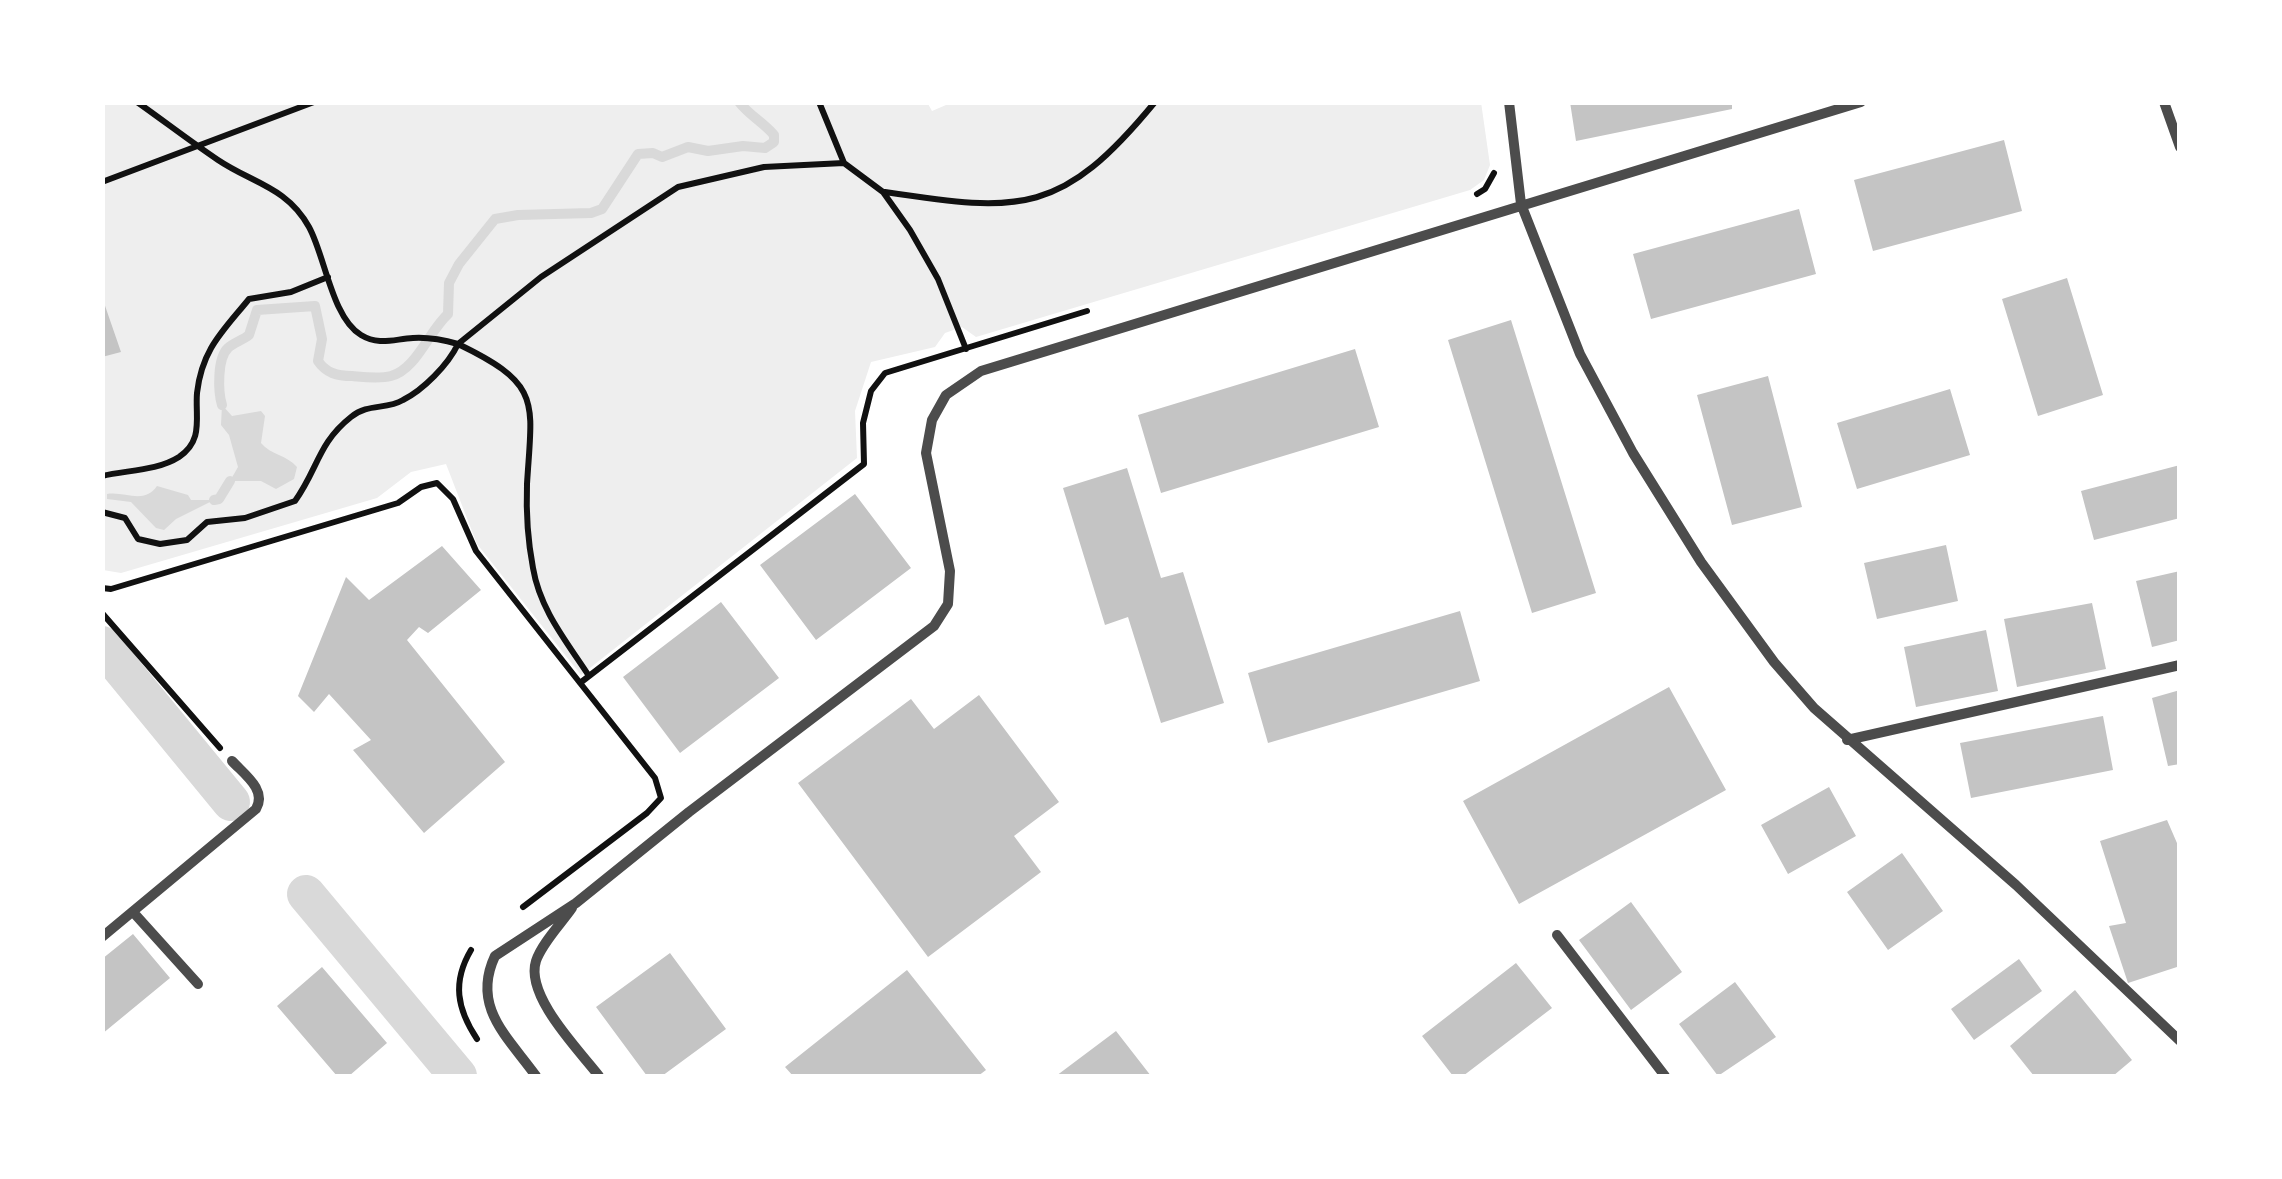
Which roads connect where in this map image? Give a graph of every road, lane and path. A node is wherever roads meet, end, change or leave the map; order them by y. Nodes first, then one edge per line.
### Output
1 (137, 102) edge
2 (314, 102) edge
3 (819, 102) edge
4 (1155, 102) edge
5 (1509, 102) edge
6 (1861, 102) edge
7 (2163, 105) edge
8 (201, 147) junction
9 (2180, 147) edge
10 (1495, 160) dead end
11 (844, 163) junction
12 (102, 182) edge
13 (883, 192) junction
14 (1474, 197) dead end
15 (1522, 204) junction
16 (328, 277) junction
17 (1097, 308) dead end
18 (458, 344) junction
19 (964, 348) junction
20 (981, 370) junction
21 (102, 476) edge
22 (102, 512) edge
23 (102, 588) edge
24 (102, 613) edge
25 (2180, 665) edge
26 (589, 676) junction
27 (580, 683) junction
28 (1846, 740) junction
29 (232, 761) joint
30 (576, 904) junction
31 (522, 908) dead end
32 (133, 912) junction
33 (1557, 935) dead end
34 (102, 938) edge
35 (474, 944) dead end
36 (198, 984) dead end
37 (2180, 1042) edge
38 (484, 1049) dead end
39 (536, 1076) edge
40 (599, 1076) edge
41 (1665, 1076) edge

1 - 8 path
2 - 8 path
3 - 11 path
4 - 13 path
5 - 15 street
6 - 15 street
7 - 9 street
8 - 12 path
8 - 16 path
10 - 14 path
11 - 13 path
11 - 18 path
13 - 19 path
15 - 20 street
15 - 28 street
16 - 18 path
16 - 21 path
17 - 19 path
18 - 22 path
18 - 26 path
19 - 20 path
19 - 26 path
20 - 30 street
23 - 27 path
24 - 29 path
25 - 28 street
26 - 27 path
27 - 31 path
28 - 37 street
29 - 32 street
30 - 39 street
30 - 40 street
32 - 34 street
32 - 36 street
33 - 41 street
35 - 38 path

